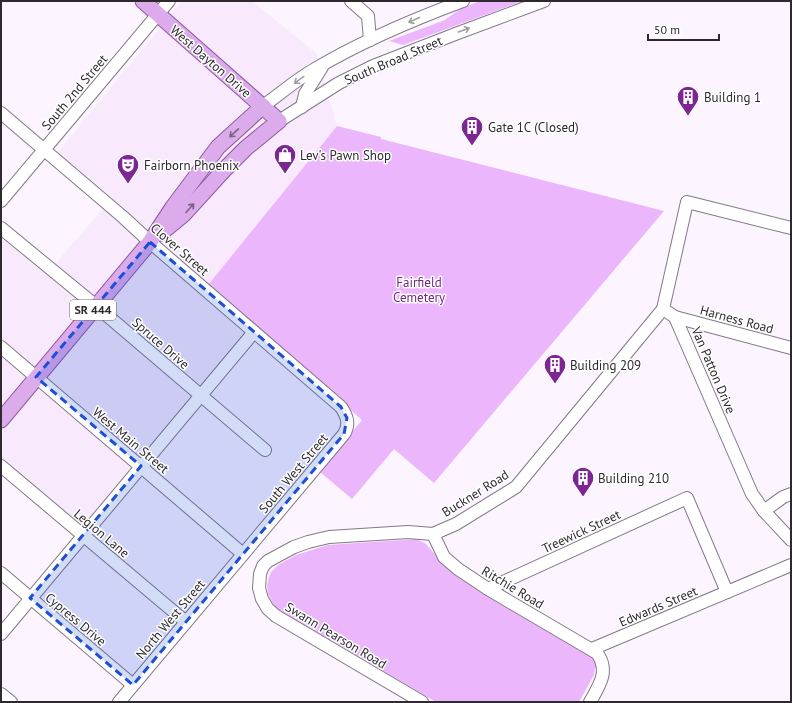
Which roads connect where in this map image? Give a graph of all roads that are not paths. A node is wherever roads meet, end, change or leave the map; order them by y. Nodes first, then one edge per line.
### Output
1 (143, 1) edge
2 (169, 1) edge
3 (351, 1) edge
4 (463, 1) edge
5 (544, 1) edge
6 (158, 14) junction
7 (370, 40) junction
8 (325, 63) junction
9 (263, 106) junction
10 (302, 107) junction
11 (1, 113) edge
12 (279, 121) junction
13 (44, 150) junction
14 (1, 201) edge
15 (1, 228) edge
16 (791, 228) edge
17 (150, 242) junction
18 (96, 306) junction
19 (663, 309) junction
20 (675, 317) junction
21 (254, 332) junction
22 (1, 347) edge
23 (791, 348) edge
24 (36, 377) junction
25 (200, 395) junction
26 (341, 407) joint
27 (1, 420) edge
28 (265, 450) dead end
29 (1, 466) edge
30 (141, 466) junction
31 (791, 494) edge
32 (764, 511) junction
33 (433, 534) junction
34 (83, 536) junction
35 (791, 540) edge
36 (243, 554) junction
37 (791, 565) edge
38 (1, 573) edge
39 (260, 574) joint
40 (488, 589) junction
41 (727, 592) junction
42 (30, 598) junction
43 (186, 622) junction
44 (1, 634) edge
45 (592, 649) junction
46 (133, 685) junction
47 (1, 694) edge
48 (408, 699) edge
49 (11, 702) edge
50 (119, 702) edge
51 (422, 702) edge
52 (590, 702) edge

1 - 6 main road, West Dayton Drive
2 - 6 street, South 2nd Street
3 - 7 street
4 -> 7 street, South Broad Street
10 -> 5 street, South Broad Street
6 - 9 main road, West Dayton Drive
6 - 13 street, South 2nd Street
7 - 8 street, South Broad Street
8 -> 9 street, South Broad Street
8 - 10 street
9 - 12 main road, West Dayton Drive
9 -> 17 main road, South Broad Street / SR 444
10 - 12 street, South Broad Street
11 - 13 street, Clover Street
17 -> 12 main road, South Broad Street / SR 444
13 - 14 street, South 2nd Street
13 - 17 street, Clover Street
15 - 18 street, Spruce Drive
16 - 19 street
17 - 18 main road, South Broad Street / SR 444
17 - 21 street, Clover Street
18 - 24 main road, South Broad Street / SR 444
18 - 25 street, Spruce Drive
19 - 20 street, Van Patton Drive
19 - 33 street, Buckner Road
20 - 23 street, Harness Road
20 - 32 street, Van Patton Drive
21 - 25 street
21 - 26 street, Clover Street
22 - 24 street, West Main Street
24 - 27 main road, SR 444
24 - 30 street, West Main Street
25 - 28 street, Spruce Drive
25 - 30 street
26 - 36 street, South West Street
29 - 34 street, Legion Lane
30 - 34 street
30 - 36 street, West Main Street
31 - 32 street
32 - 35 street, Van Patton Drive
33 - 39 street, Buckner Road
33 - 40 street, Ritchie Road
34 - 42 street
34 - 43 street, Legion Lane
36 - 43 street, North West Street
37 - 41 street, Edwards Street
38 - 42 street, Cypress Drive
39 - 48 street, Swann Pearson Road
40 - 41 street, Treewick Street
40 - 45 street, Ritchie Road
41 - 45 street, Edwards Street
42 - 44 street
42 - 46 street, Cypress Drive
43 - 46 street, North West Street
45 - 52 street
46 - 50 street, North West Street
47 - 49 street
48 - 51 street, Swann Pearson Road

